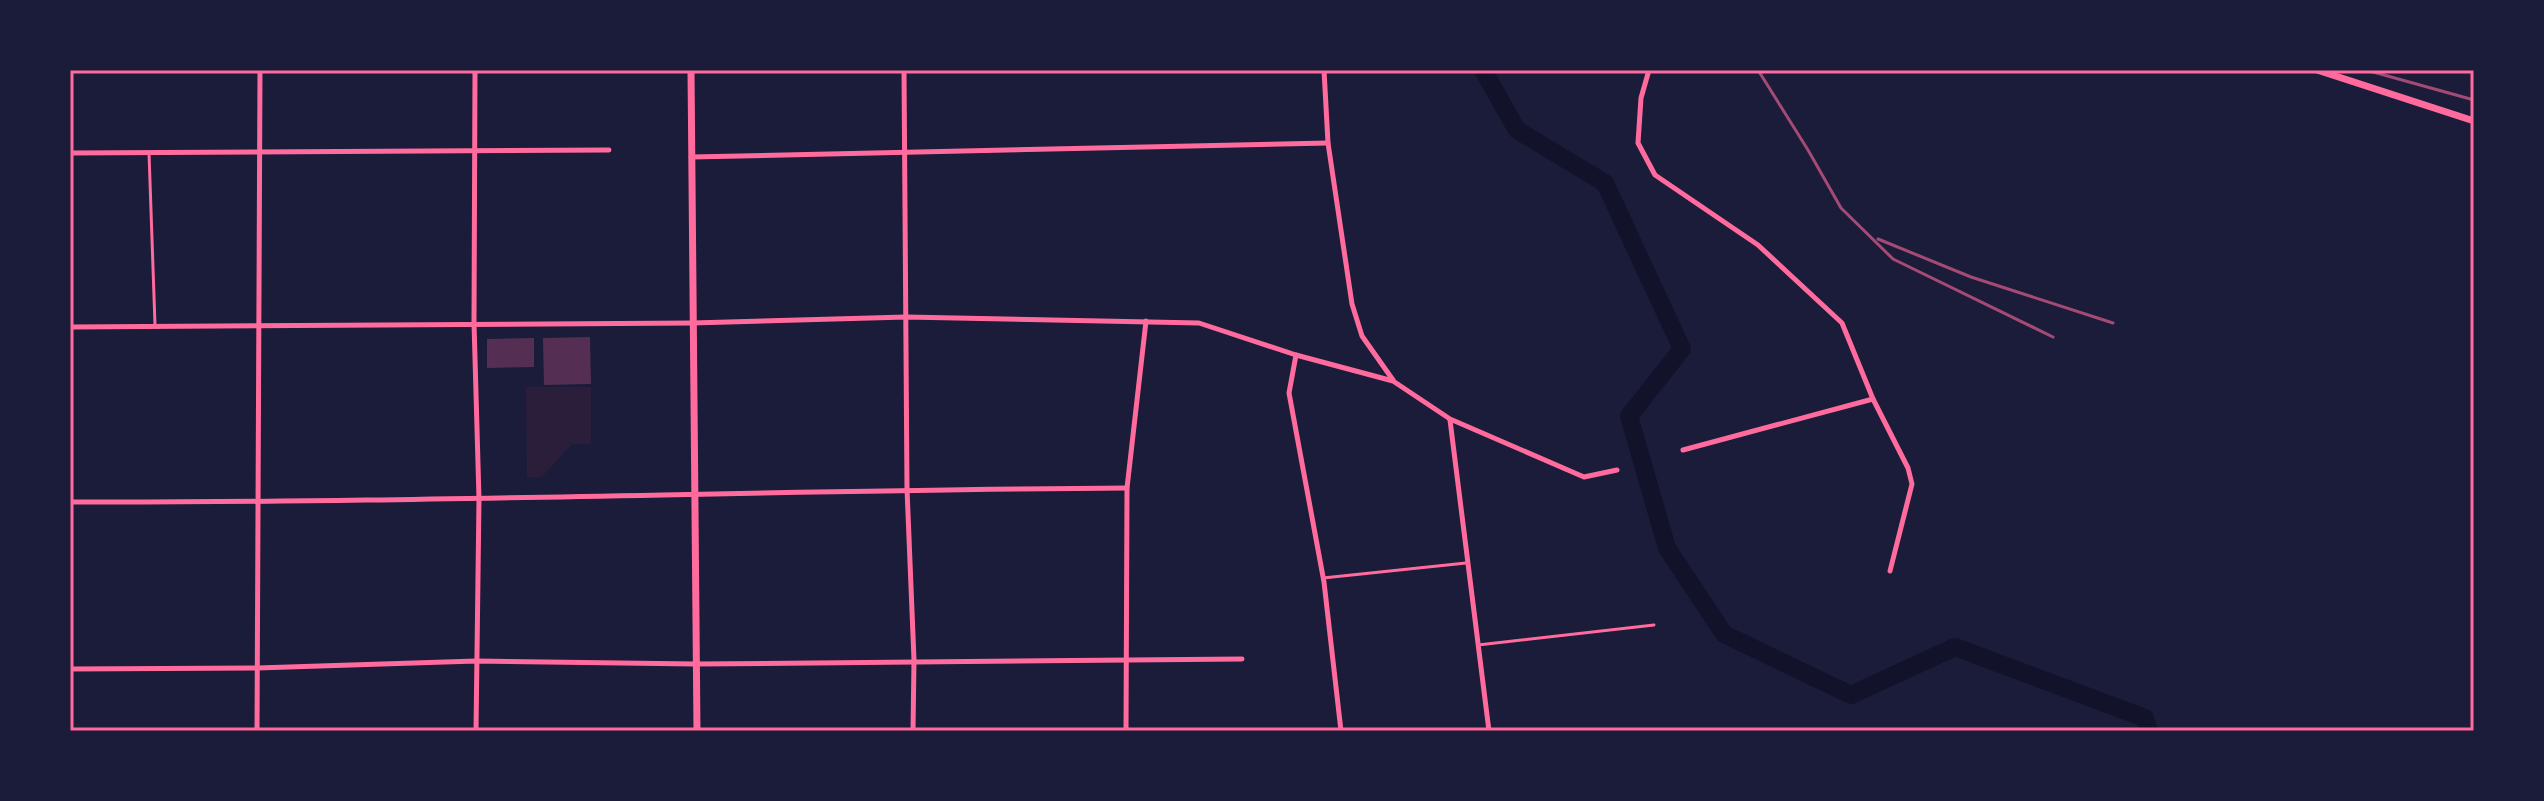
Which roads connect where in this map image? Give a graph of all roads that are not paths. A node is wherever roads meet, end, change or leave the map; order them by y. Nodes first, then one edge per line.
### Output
1 (260, 70) edge
2 (475, 70) edge
3 (691, 70) edge
4 (904, 70) edge
5 (1324, 70) edge
6 (1649, 70) edge
7 (2317, 70) edge
8 (2474, 121) edge
9 (1328, 143) junction
10 (475, 150) junction
11 (609, 150) dead end
12 (259, 152) junction
13 (904, 152) junction
14 (70, 153) edge
15 (149, 153) junction
16 (691, 157) junction
17 (906, 317) junction
18 (1146, 321) junction
19 (474, 323) junction
20 (692, 323) junction
21 (258, 326) junction
22 (70, 327) edge
23 (155, 327) junction
24 (1296, 355) junction
25 (1393, 381) junction
26 (1873, 399) junction
27 (1450, 419) junction
28 (1683, 450) dead end
29 (1617, 470) dead end
30 (1127, 488) junction
31 (907, 489) junction
32 (695, 494) junction
33 (479, 499) junction
34 (70, 502) edge
35 (258, 503) junction
36 (1468, 563) junction
37 (1890, 571) dead end
38 (1323, 578) junction
39 (1654, 625) dead end
40 (1478, 645) junction
41 (1242, 659) dead end
42 (914, 660) junction
43 (1125, 660) junction
44 (476, 661) junction
45 (696, 664) junction
46 (257, 668) junction
47 (70, 669) edge
48 (257, 731) edge
49 (476, 731) edge
50 (697, 731) edge
51 (913, 731) edge
52 (1126, 731) edge
53 (1341, 731) edge
54 (1489, 731) edge
55 (1659, 731) edge
56 (1671, 731) edge

1 - 12 street
2 - 10 street
3 - 16 street
4 - 13 street
5 - 9 street
6 - 26 street
7 - 8 street
9 - 13 street
9 - 25 street
10 - 11 street
10 - 12 street
10 - 19 street
12 - 15 street
12 - 21 street
13 - 16 street
13 - 17 street
14 - 15 street
15 - 23 lane
16 - 20 street
17 - 18 street
17 - 20 street
17 - 31 street
18 - 24 street
18 - 30 street
19 - 20 street
19 - 21 street
19 - 33 street
20 - 32 street
21 - 23 street
21 - 35 street
22 - 23 street
24 - 25 street
24 - 38 street
25 - 27 street
26 - 28 street
26 - 37 street
27 - 29 street
27 - 36 street
30 - 31 street
30 - 43 street
31 - 32 street
31 - 42 street
32 - 33 street
32 - 45 street
33 - 35 street
33 - 44 street
34 - 35 street
35 - 46 street
36 - 38 lane
36 - 40 street
38 - 53 street
39 - 40 lane
40 - 54 street
41 - 43 street
42 - 43 street
42 - 45 street
42 - 51 street
43 - 52 street
44 - 45 street
44 - 46 street
44 - 49 street
45 - 50 street
46 - 47 street
46 - 48 street
55 - 56 street

